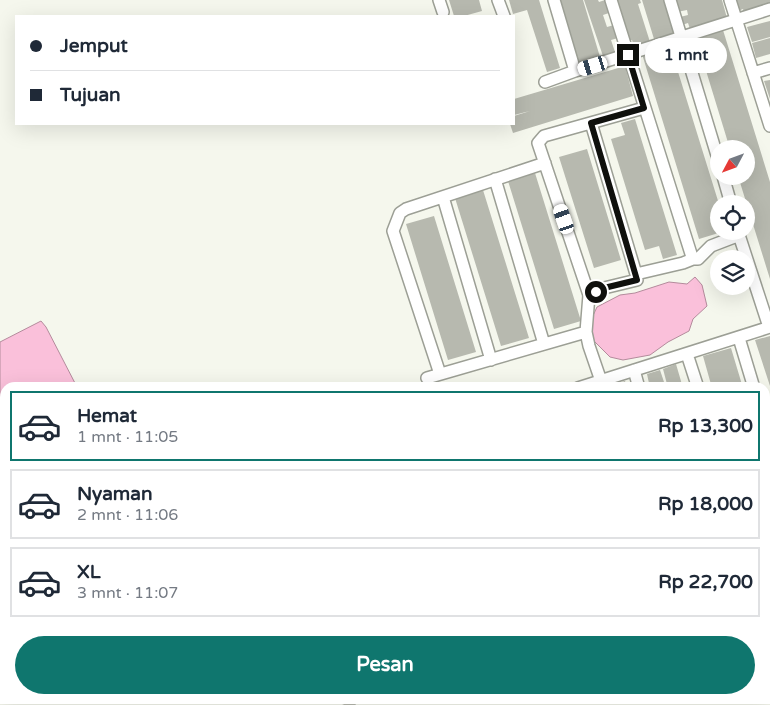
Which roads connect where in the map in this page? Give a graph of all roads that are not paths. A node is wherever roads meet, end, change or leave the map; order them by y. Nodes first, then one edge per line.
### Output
1 (439, 0) edge
2 (498, 0) edge
3 (554, 0) edge
4 (611, 0) edge
5 (670, 0) edge
6 (730, 0) edge
7 (770, 9) edge
8 (443, 12) dead end
9 (504, 15) edge
10 (736, 19) junction
11 (681, 37) junction
12 (628, 55) junction
13 (770, 68) edge
14 (575, 71) junction
15 (753, 73) junction
16 (545, 82) dead end
17 (644, 108) junction
18 (591, 123) junction
19 (770, 126) edge
20 (712, 140) edge
21 (545, 162) junction
22 (495, 179) junction
23 (442, 197) junction
24 (724, 240) edge
25 (741, 240) edge
26 (692, 258) junction
27 (636, 274) junction
28 (589, 295) junction
29 (770, 327) edge
30 (586, 332) junction
31 (739, 338) junction
32 (544, 344) junction
33 (687, 354) junction
34 (491, 360) junction
35 (634, 370) junction
36 (440, 374) junction
37 (428, 378) dead end
38 (601, 380) junction
39 (594, 382) edge
40 (638, 382) edge
41 (696, 382) edge
42 (752, 382) edge

1 - 8 street
2 - 9 street
3 - 14 street
4 - 12 street
5 - 11 street
6 - 10 street
7 - 10 street
10 - 11 street
10 - 15 street
11 - 12 street
11 - 20 street
12 - 14 street
12 - 17 street
13 - 15 street
14 - 16 street
15 - 19 street
17 - 18 street
17 - 26 street
18 - 21 street
18 - 27 street
21 - 22 street
21 - 28 street
22 - 23 street
22 - 32 street
23 - 34 street
23 - 36 street
24 - 26 street
25 - 29 street
26 - 27 street
27 - 28 street
28 - 30 street
29 - 31 street
30 - 32 street
30 - 38 street
31 - 33 street
31 - 42 street
32 - 34 street
33 - 35 street
33 - 41 street
34 - 36 street
35 - 38 street
35 - 40 street
36 - 37 street
38 - 39 street

